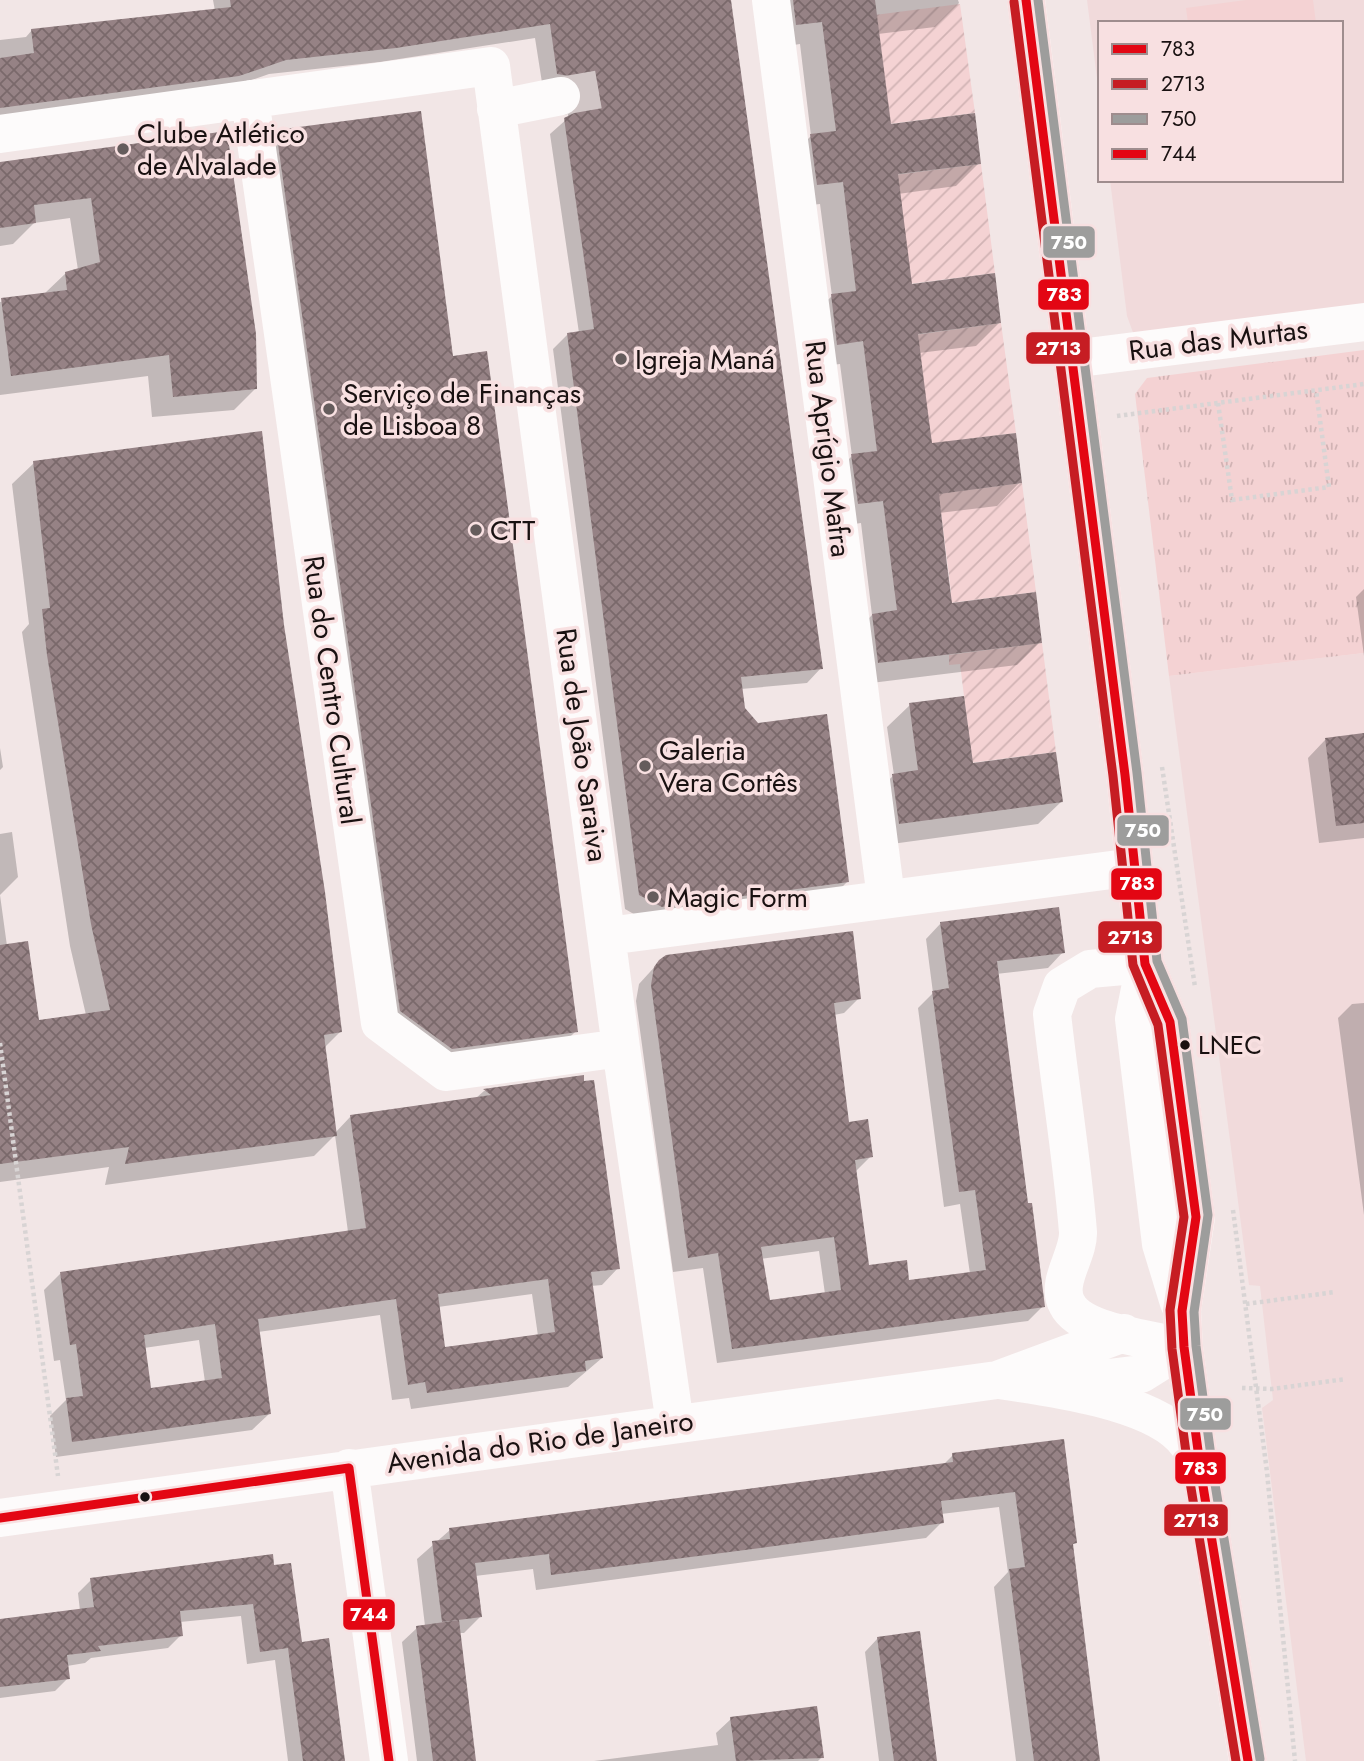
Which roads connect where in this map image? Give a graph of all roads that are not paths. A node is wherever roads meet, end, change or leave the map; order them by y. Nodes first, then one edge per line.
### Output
1 (771, 0) edge
2 (1026, 0) edge
3 (561, 96) tunnel mouth
4 (250, 99) junction
5 (496, 109) junction
6 (0, 134) edge
7 (1364, 322) edge
8 (1072, 359) junction
9 (1133, 867) junction
10 (886, 898) junction
11 (608, 936) junction
12 (1144, 964) junction
13 (621, 1048) junction
14 (1183, 1329) junction
15 (1124, 1333) junction
16 (997, 1380) junction
17 (1045, 1386) junction
18 (676, 1424) junction
19 (349, 1468) junction
20 (1202, 1480) junction
21 (0, 1518) edge
22 (389, 1761) edge
23 (1248, 1761) edge

1 - 10 street, Rua Aprígio Mafra
2 - 8 street
3 - 5 street
4 - 5 street, Rua de João Saraiva
4 - 6 street
4 - 13 street, Rua do Centro Cultural
5 - 11 street, Rua de João Saraiva
7 - 8 street, Rua das Murtas
8 - 9 street
9 - 10 street
9 - 12 street
10 - 11 street
11 - 13 street, Rua de João Saraiva
12 - 14 street
12 - 15 street
13 - 18 street, Rua de João Saraiva
14 - 15 street
14 - 17 street, Avenida do Rio de Janeiro
14 - 20 street
15 - 16 street, Avenida do Rio de Janeiro
16 - 17 street, Avenida do Rio de Janeiro
16 - 18 street, Avenida do Rio de Janeiro
17 - 20 street, Avenida do Rio de Janeiro
18 - 19 street, Avenida do Rio de Janeiro
19 - 21 street, Avenida do Rio de Janeiro
19 - 22 street
20 - 23 street

